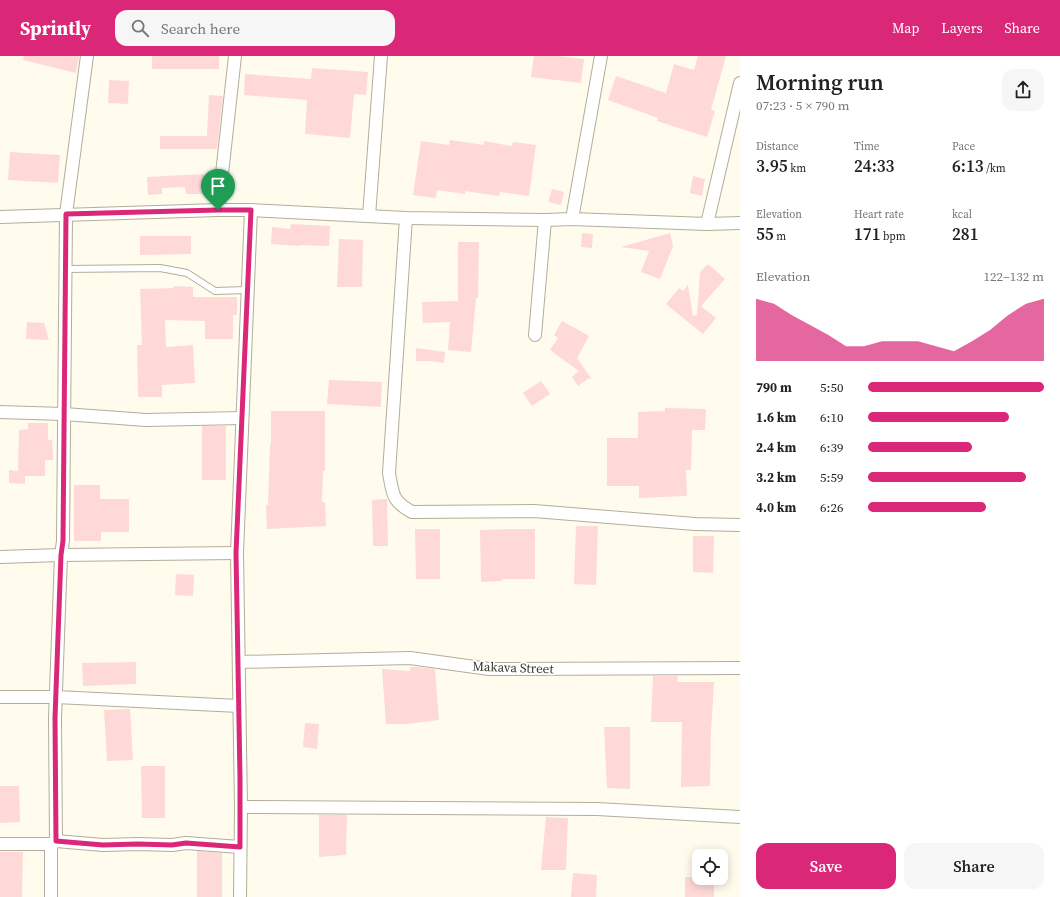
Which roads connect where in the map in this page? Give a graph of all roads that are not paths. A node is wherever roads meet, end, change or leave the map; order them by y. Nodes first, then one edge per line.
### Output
1 (87, 56) edge
2 (235, 56) edge
3 (381, 56) edge
4 (601, 56) edge
5 (740, 83) edge
6 (218, 210) junction
7 (251, 210) junction
8 (66, 214) junction
9 (369, 216) junction
10 (0, 217) edge
11 (406, 218) junction
12 (572, 219) junction
13 (545, 220) junction
14 (740, 223) edge
15 (707, 224) junction
16 (65, 269) junction
17 (247, 290) junction
18 (535, 335) dead end
19 (0, 412) edge
20 (64, 414) junction
21 (242, 418) junction
22 (740, 525) edge
23 (236, 553) junction
24 (61, 555) junction
25 (0, 557) edge
26 (238, 662) junction
27 (740, 668) edge
28 (0, 697) edge
29 (56, 697) junction
30 (239, 706) junction
31 (241, 807) junction
32 (740, 817) edge
33 (54, 843) junction
34 (0, 844) edge
35 (240, 847) junction
36 (51, 897) edge
37 (240, 897) edge

1 - 8 street
2 - 6 street
3 - 9 street
4 - 12 street
5 - 15 street
6 - 7 street
6 - 8 street
7 - 9 street
7 - 17 street
8 - 10 street
8 - 16 street
9 - 11 street
11 - 13 street
11 - 22 street
12 - 13 street
12 - 15 street
13 - 18 street
14 - 15 street
16 - 17 lane
16 - 20 street
17 - 21 street
19 - 20 street
20 - 21 street
20 - 24 street
21 - 23 street
23 - 24 street
23 - 26 street
24 - 25 street
24 - 29 street
26 - 27 street, Makava Street
26 - 30 street
28 - 29 street
29 - 30 street
29 - 33 street
30 - 31 street
31 - 32 street
31 - 35 street
33 - 34 street
33 - 35 street
33 - 36 street
35 - 37 street

